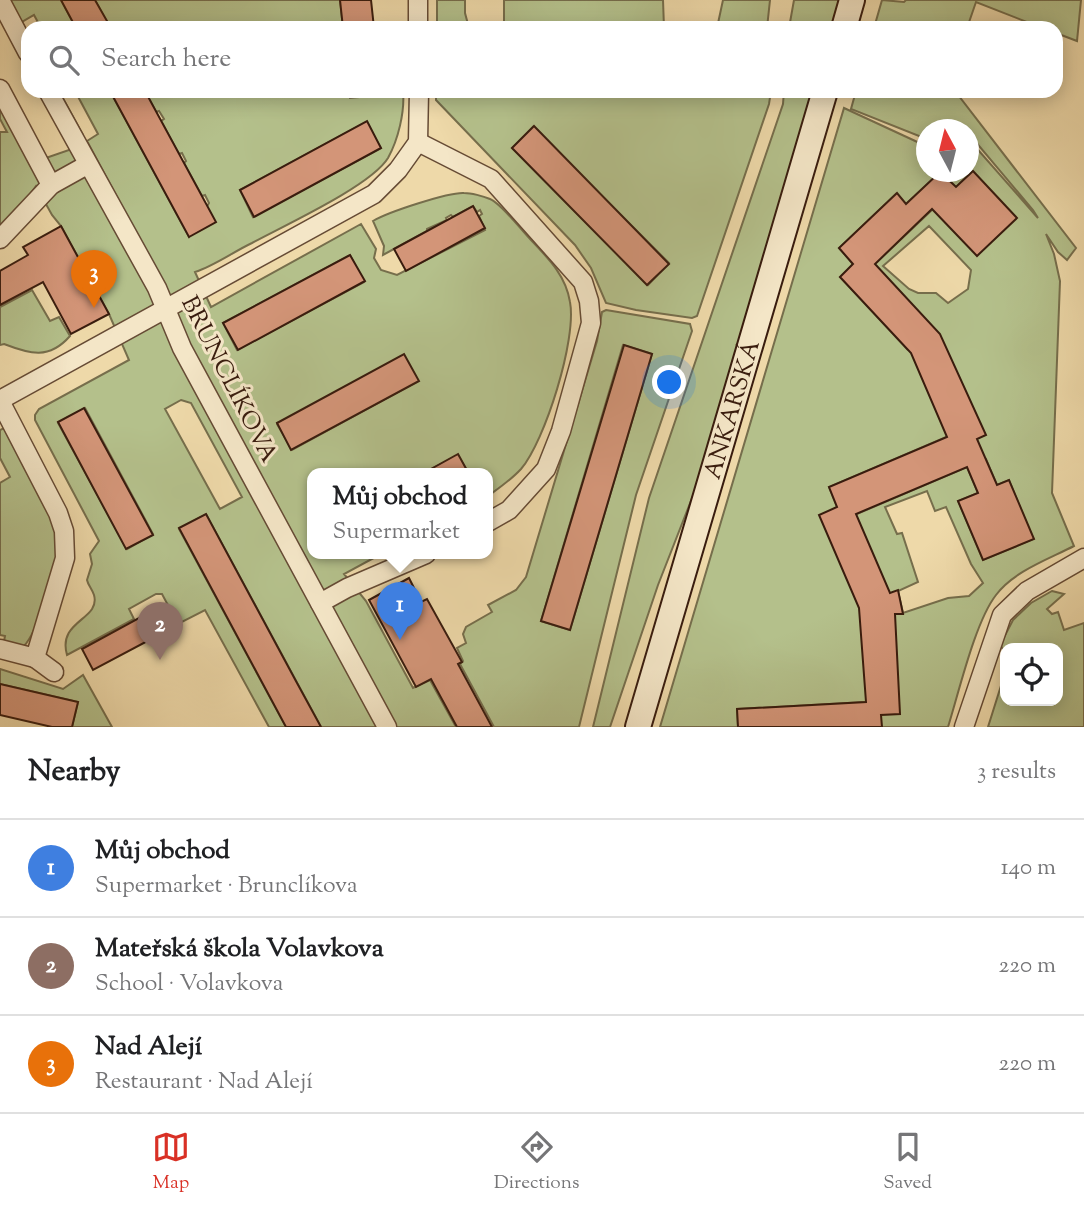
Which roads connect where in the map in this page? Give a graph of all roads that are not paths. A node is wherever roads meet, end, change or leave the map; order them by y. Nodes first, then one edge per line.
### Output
1 (0, 0) edge
2 (418, 0) edge
3 (852, 0) edge
4 (418, 21) edge
5 (846, 21) edge
6 (21, 40) edge
7 (0, 89) edge
8 (52, 98) edge
9 (419, 98) edge
10 (823, 98) edge
11 (7, 118) edge
12 (418, 142) junction
13 (88, 164) junction
14 (51, 185) junction
15 (4, 235) edge
16 (166, 310) junction
17 (0, 400) edge
18 (493, 519) edge
19 (1084, 558) edge
20 (414, 559) edge
21 (320, 603) junction
22 (0, 649) edge
23 (35, 658) junction
24 (54, 672) dead end
25 (387, 727) edge
26 (638, 727) edge
27 (964, 727) edge

1 - 6 street
2 - 4 street
3 - 5 street
7 - 11 street
8 - 13 street, BRUNCLÍKOVA
9 - 12 street
10 - 26 street, ANKARSKÁ
11 - 14 street
12 - 16 street
12 - 18 street
13 - 14 street
13 - 16 street, BRUNCLÍKOVA
14 - 15 street
16 - 17 street
16 - 21 street, BRUNCLÍKOVA
17 - 23 street
19 - 27 street
20 - 21 street
21 - 25 street, BRUNCLÍKOVA
22 - 23 street
23 - 24 street

